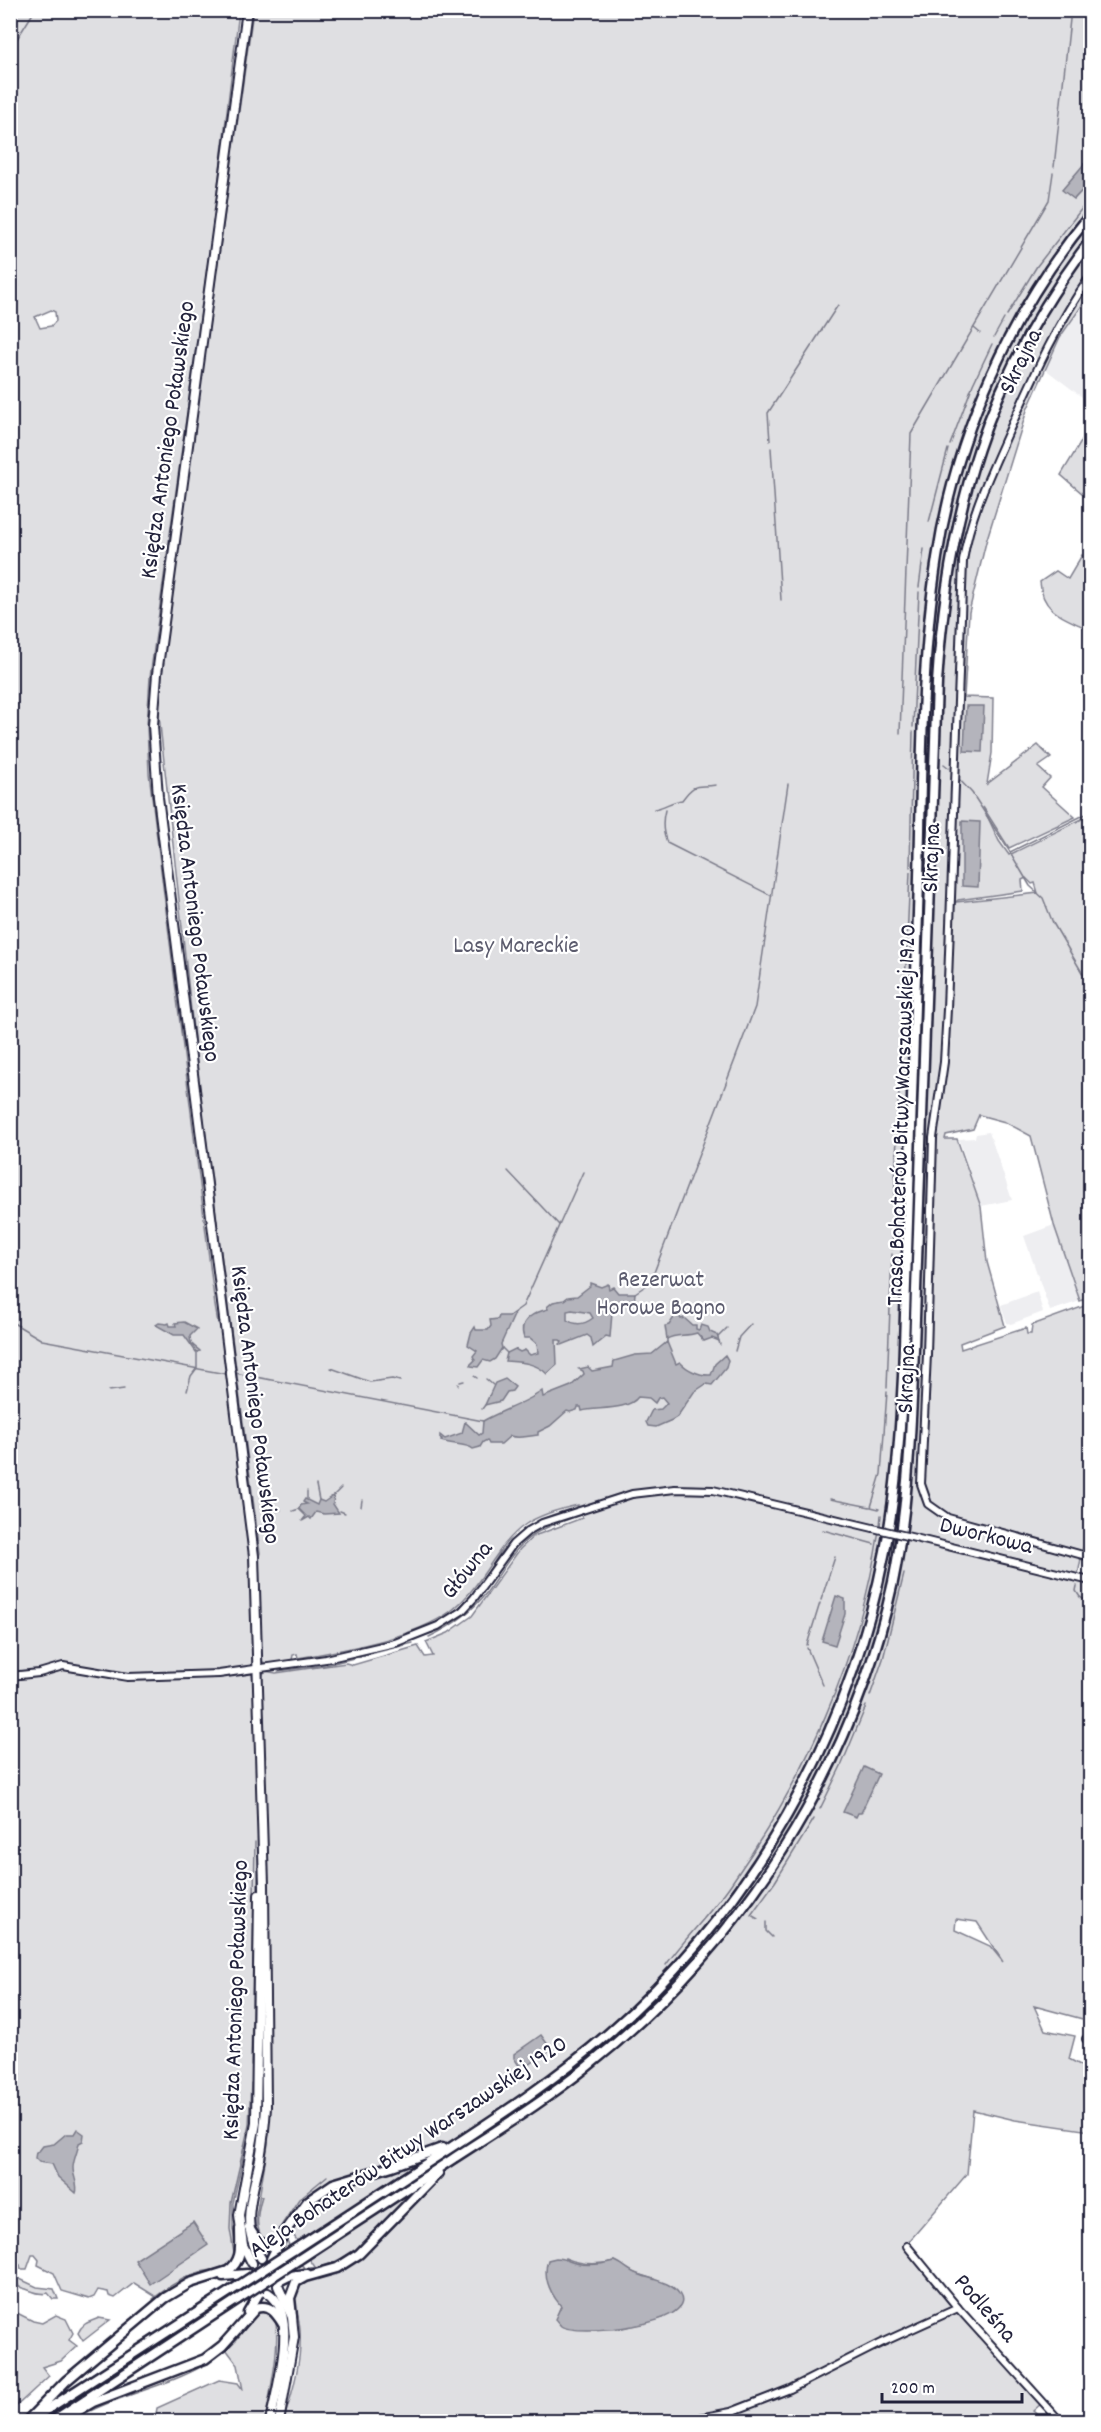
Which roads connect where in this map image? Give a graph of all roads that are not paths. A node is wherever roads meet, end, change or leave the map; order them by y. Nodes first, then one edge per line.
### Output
1 (247, 10) edge
2 (1090, 215) edge
3 (1090, 241) edge
4 (1090, 277) edge
5 (928, 1504) joint
6 (873, 1528) joint
7 (1090, 1557) edge
8 (1090, 1581) edge
9 (868, 1625) joint
10 (257, 1667) junction
11 (10, 1676) edge
12 (864, 1683) joint
13 (459, 2142) junction
14 (451, 2160) junction
15 (287, 2228) junction
16 (244, 2229) junction
17 (907, 2246) dead end
18 (261, 2258) junction
19 (271, 2259) junction
20 (252, 2263) junction
21 (321, 2273) junction
22 (247, 2274) junction
23 (211, 2276) junction
24 (280, 2283) junction
25 (264, 2293) junction
26 (958, 2308) junction
27 (292, 2317) junction
28 (243, 2324) junction
29 (284, 2324) junction
30 (27, 2421) edge
31 (51, 2421) edge
32 (59, 2421) edge
33 (270, 2421) edge
34 (279, 2421) edge
35 (678, 2421) edge
36 (1061, 2421) edge

1 - 10 main road, Księdza Antoniego Poławskiego
2 - 9 highway, Trasa Bohaterów Bitwy Warszawskiej 1920
3 - 12 highway, Trasa Bohaterów Bitwy Warszawskiej 1920
4 - 5 street, Skrajna
5 - 7 street, Dworkowa
6 - 8 street, Dworkowa, bridge
6 - 10 street, Główna
9 - 13 highway, Aleja Bohaterów Bitwy Warszawskiej 1920
10 - 11 street, Główna
10 - 16 main road, Księdza Antoniego Poławskiego
12 - 14 highway, Aleja Bohaterów Bitwy Warszawskiej 1920
13 - 15 highway
13 - 30 highway, Aleja Bohaterów Bitwy Warszawskiej 1920, bridge
14 - 21 highway
14 - 31 highway, Aleja Bohaterów Bitwy Warszawskiej 1920, bridge
15 - 16 highway
15 - 19 highway
16 - 18 main road, Księdza Antoniego Poławskiego
16 - 20 main road, Księdza Antoniego Poławskiego
16 - 23 highway
17 - 26 street, Podleśna
18 - 19 main road
18 - 20 main road
19 - 24 main road
20 - 22 main road
21 - 24 highway
21 - 27 highway
22 - 23 highway
22 - 25 main road
23 - 30 highway
24 - 25 main road
24 - 27 main road
25 - 28 highway
25 - 29 main road
26 - 35 street
26 - 36 street, Podleśna
27 - 34 main road
28 - 29 highway
28 - 32 highway
29 - 33 main road

